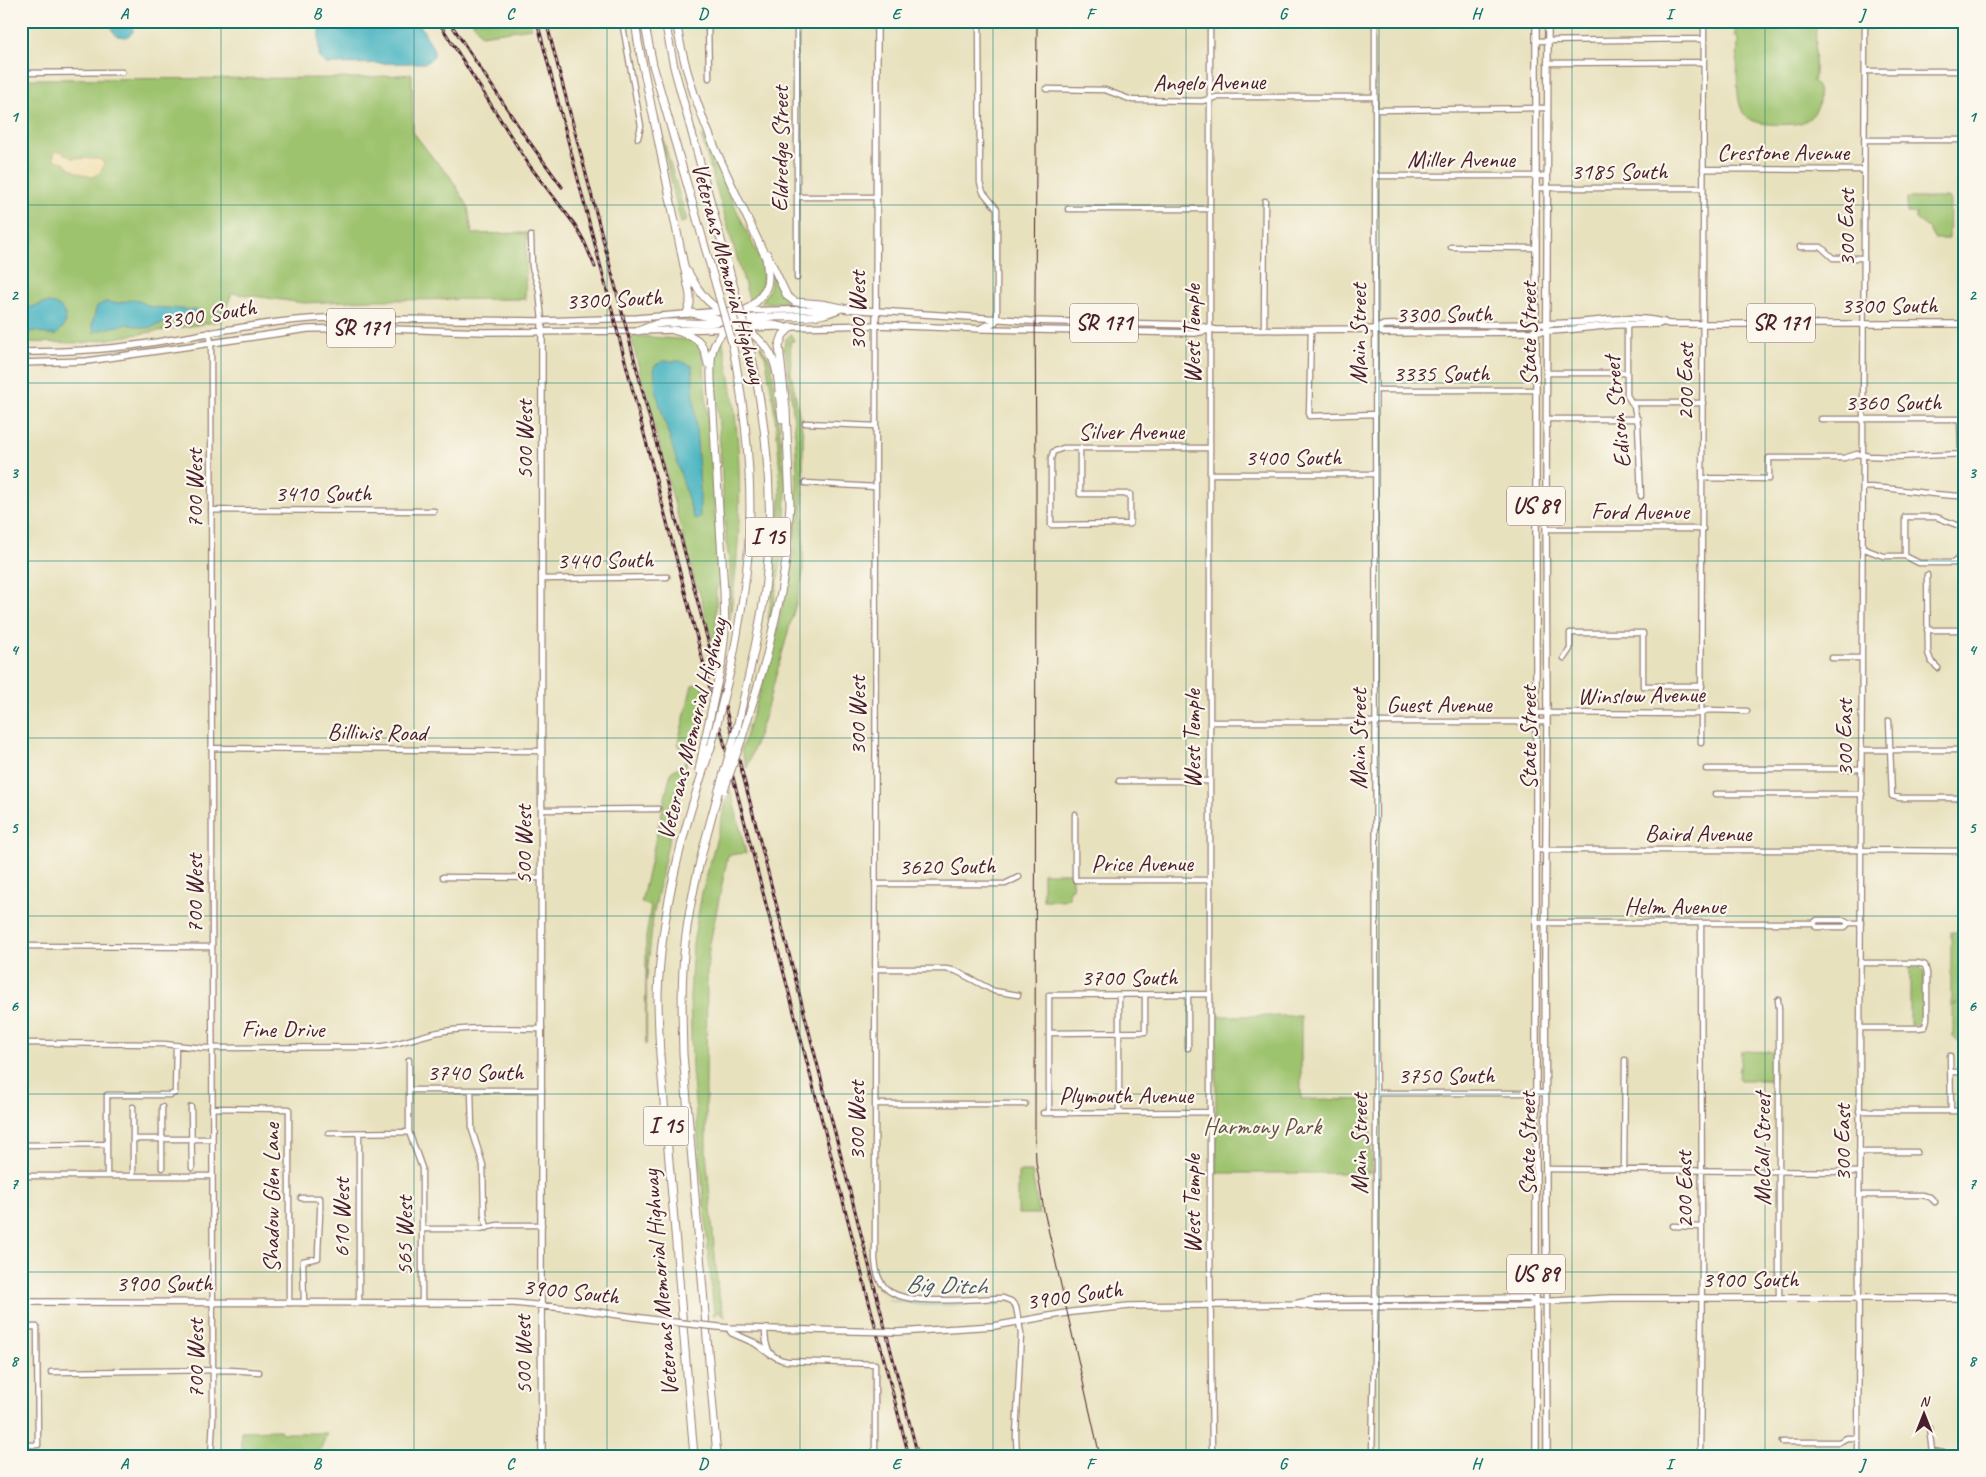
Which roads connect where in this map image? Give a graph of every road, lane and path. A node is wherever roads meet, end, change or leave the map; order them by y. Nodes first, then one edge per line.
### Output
1 (622, 21) edge
2 (635, 21) edge
3 (644, 21) edge
4 (665, 21) edge
5 (676, 21) edge
6 (708, 21) edge
7 (797, 21) edge
8 (877, 21) edge
9 (979, 21) edge
10 (1210, 21) edge
11 (1375, 21) edge
12 (1536, 21) edge
13 (1548, 21) edge
14 (1704, 21) edge
15 (1865, 23) edge
16 (1965, 24) edge
17 (1703, 39) junction
18 (1547, 40) junction
19 (1536, 41) junction
20 (1703, 62) junction
21 (1548, 63) junction
22 (1865, 71) junction
23 (1965, 71) edge
24 (122, 72) dead end
25 (21, 73) edge
26 (709, 78) dead end
27 (1046, 89) dead end
28 (1375, 98) junction
29 (1210, 99) junction
30 (1536, 108) junction
31 (1547, 108) junction
32 (1375, 110) junction
33 (638, 138) dead end
34 (1864, 140) junction
35 (1965, 140) edge
36 (1702, 169) junction
37 (1864, 170) junction
38 (1375, 176) junction
39 (1535, 176) junction
40 (1547, 176) junction
41 (1535, 188) junction
42 (1547, 188) junction
43 (1702, 188) junction
44 (797, 197) junction
45 (876, 197) junction
46 (1265, 201) dead end
47 (1068, 209) dead end
48 (1209, 209) junction
49 (751, 227) junction
50 (531, 236) dead end
51 (1451, 247) dead end
52 (1536, 248) junction
53 (1800, 248) dead end
54 (1864, 258) junction
55 (684, 265) junction
56 (797, 278) dead end
57 (839, 309) junction
58 (848, 309) junction
59 (722, 311) junction
60 (745, 311) junction
61 (876, 312) junction
62 (690, 313) junction
63 (997, 318) junction
64 (725, 320) junction
65 (735, 320) junction
66 (746, 320) junction
67 (542, 321) junction
68 (1664, 322) junction
69 (1702, 323) junction
70 (1863, 323) junction
71 (1536, 324) junction
72 (1546, 324) junction
73 (1627, 324) junction
74 (1965, 324) edge
75 (876, 325) junction
76 (783, 327) junction
77 (791, 327) junction
78 (727, 329) junction
79 (746, 329) junction
80 (976, 329) junction
81 (1375, 329) junction
82 (673, 330) junction
83 (1210, 330) junction
84 (1264, 330) junction
85 (1311, 330) junction
86 (543, 331) junction
87 (638, 331) junction
88 (1546, 331) junction
89 (209, 332) junction
90 (1536, 332) junction
91 (211, 342) junction
92 (21, 352) edge
93 (21, 363) edge
94 (1546, 373) junction
95 (1627, 373) junction
96 (711, 380) junction
97 (1375, 390) junction
98 (1536, 390) junction
99 (1632, 403) junction
100 (1703, 403) junction
101 (1375, 414) junction
102 (1546, 419) junction
103 (1638, 419) junction
104 (1821, 419) dead end
105 (1863, 419) junction
106 (1963, 419) edge
107 (806, 422) dead end
108 (876, 426) junction
109 (1080, 448) junction
110 (1210, 448) junction
111 (788, 449) junction
112 (1963, 454) edge
113 (1863, 456) junction
114 (1210, 474) junction
115 (1376, 474) junction
116 (1702, 478) junction
117 (805, 483) dead end
118 (876, 487) junction
119 (1863, 487) junction
120 (1641, 496) dead end
121 (1965, 496) edge
122 (211, 510) junction
123 (434, 511) dead end
124 (1965, 528) edge
125 (1546, 529) junction
126 (1703, 529) junction
127 (1862, 548) junction
128 (1965, 553) edge
129 (1905, 556) junction
130 (1953, 563) junction
131 (1965, 563) edge
132 (1927, 575) dead end
133 (668, 577) dead end
134 (543, 578) junction
135 (1927, 630) junction
136 (1965, 630) edge
137 (1564, 658) dead end
138 (1832, 658) dead end
139 (1862, 658) junction
140 (1938, 668) dead end
141 (1702, 686) junction
142 (1746, 711) dead end
143 (1701, 713) junction
144 (1536, 714) junction
145 (1547, 714) junction
146 (1965, 720) edge
147 (1889, 721) dead end
148 (1210, 722) junction
149 (1376, 722) junction
150 (1536, 722) junction
151 (1548, 722) junction
152 (1701, 743) dead end
153 (212, 748) junction
154 (1861, 750) junction
155 (1890, 750) junction
156 (1962, 750) edge
157 (542, 751) junction
158 (1861, 769) junction
159 (1706, 770) dead end
160 (1119, 781) dead end
161 (1210, 781) junction
162 (721, 790) junction
163 (1715, 794) dead end
164 (1862, 794) junction
165 (1965, 798) edge
166 (693, 800) junction
167 (658, 809) dead end
168 (542, 810) junction
169 (1075, 814) dead end
170 (1536, 850) junction
171 (1546, 850) junction
172 (1861, 850) junction
173 (1965, 851) edge
174 (1019, 877) dead end
175 (443, 878) dead end
176 (542, 878) junction
177 (1210, 880) junction
178 (875, 884) junction
179 (1536, 923) junction
180 (1546, 923) junction
181 (1701, 923) junction
182 (1861, 923) junction
183 (21, 946) edge
184 (212, 947) junction
185 (1860, 963) junction
186 (875, 969) junction
187 (1210, 994) junction
188 (1018, 995) dead end
189 (1119, 995) junction
190 (1145, 995) junction
191 (1188, 995) junction
192 (1778, 1000) dead end
193 (1860, 1028) junction
194 (542, 1029) junction
195 (1119, 1032) junction
196 (1049, 1033) junction
197 (21, 1044) edge
198 (176, 1046) junction
199 (212, 1047) junction
200 (1188, 1048) dead end
201 (1950, 1056) dead end
202 (409, 1060) dead end
203 (1625, 1060) dead end
204 (1950, 1072) junction
205 (1965, 1072) edge
206 (409, 1090) junction
207 (471, 1090) junction
208 (542, 1090) junction
209 (1376, 1093) junction
210 (1536, 1093) junction
211 (1545, 1093) junction
212 (875, 1104) junction
213 (1025, 1104) dead end
214 (162, 1106) dead end
215 (133, 1107) dead end
216 (191, 1107) dead end
217 (212, 1108) junction
218 (1951, 1110) junction
219 (1965, 1110) edge
220 (1859, 1111) junction
221 (1210, 1112) junction
222 (1043, 1113) dead end
223 (1049, 1113) junction
224 (1119, 1113) junction
225 (359, 1132) junction
226 (409, 1132) junction
227 (329, 1133) dead end
228 (133, 1139) junction
229 (162, 1139) junction
230 (192, 1139) junction
231 (212, 1139) junction
232 (21, 1144) edge
233 (107, 1144) junction
234 (1859, 1152) junction
235 (1917, 1152) dead end
236 (162, 1168) dead end
237 (192, 1168) dead end
238 (1546, 1169) junction
239 (1624, 1169) junction
240 (1701, 1171) junction
241 (1779, 1171) junction
242 (1859, 1172) junction
243 (21, 1176) edge
244 (107, 1176) junction
245 (133, 1176) junction
246 (212, 1176) junction
247 (1859, 1195) junction
248 (301, 1198) dead end
249 (1934, 1202) dead end
250 (542, 1225) junction
251 (1673, 1226) dead end
252 (1702, 1227) junction
253 (487, 1228) junction
254 (422, 1229) junction
255 (1701, 1298) junction
256 (1779, 1298) junction
257 (1858, 1298) junction
258 (1965, 1298) edge
259 (1376, 1300) junction
260 (21, 1302) edge
261 (212, 1302) junction
262 (289, 1302) junction
263 (359, 1302) junction
264 (422, 1302) junction
265 (1536, 1302) junction
266 (1547, 1302) junction
267 (304, 1303) junction
268 (1211, 1304) junction
269 (1294, 1304) junction
270 (541, 1305) junction
271 (1376, 1308) junction
272 (1018, 1322) junction
273 (21, 1327) edge
274 (728, 1328) junction
275 (765, 1329) junction
276 (770, 1354) junction
277 (212, 1370) junction
278 (51, 1372) dead end
279 (259, 1372) dead end
280 (1929, 1428) dead end
281 (1858, 1438) junction
282 (1782, 1442) dead end
283 (21, 1445) edge
284 (211, 1456) edge
285 (542, 1456) edge
286 (694, 1456) edge
287 (717, 1456) edge
288 (876, 1456) edge
289 (1016, 1456) edge
290 (1212, 1456) edge
291 (1372, 1456) edge
292 (1536, 1456) edge
293 (1547, 1456) edge
294 (1700, 1456) edge
295 (1858, 1456) edge
296 (1963, 1456) edge

1 - 33 street
2 - 55 highway
3 - 166 highway, Veterans Memorial Highway / I 15, bridge
4 - 162 highway, Veterans Memorial Highway / I 15, bridge
5 - 49 highway
6 - 26 street
7 - 44 street, Eldredge Street
8 - 45 main road, 300 West
9 - 63 street
10 - 29 street, West Temple
11 - 28 street, Main Street
12 - 19 main road, State Street / US 89
13 - 18 main road, State Street / US 89
14 - 17 street, 200 East
15 - 16 street
15 - 22 street, 300 East
17 - 18 street
17 - 20 street, 200 East
18 - 19 street
18 - 21 main road, State Street / US 89
19 - 30 main road, State Street / US 89
20 - 21 street
20 - 36 street, 200 East
21 - 31 main road, State Street / US 89
22 - 23 street
22 - 34 street, 300 East
24 - 25 street
27 - 29 street, Angelo Avenue
28 - 29 street, Angelo Avenue
28 - 32 street, Main Street
29 - 48 street, West Temple
30 - 31 street
30 - 32 street
30 - 39 main road, State Street / US 89
31 - 40 main road, State Street / US 89
32 - 38 street, Main Street
34 - 35 street
34 - 37 street, 300 East
36 - 37 street, Crestone Avenue
36 - 43 street, 200 East
37 - 54 street, 300 East
38 - 39 street, Miller Avenue
38 - 81 street, Main Street
39 - 40 street, Miller Avenue
39 - 41 main road, State Street / US 89
40 - 42 main road, State Street / US 89
41 - 42 street, 3185 South
41 - 52 main road, State Street / US 89
42 - 43 street, 3185 South
42 - 72 main road, State Street / US 89
43 - 69 street, 200 East
44 - 45 street
44 - 56 street, Eldredge Street
45 - 61 main road, 300 West
46 - 84 street
47 - 48 street
48 - 83 street, West Temple
49 - 58 highway
49 - 60 highway
50 - 67 street, 500 West
51 - 52 street
52 - 71 main road, State Street / US 89
53 - 54 street
54 - 70 street, 300 East
55 - 59 highway
55 - 62 highway
57 - 58 main road, 3300 South / SR 171
57 - 60 main road, 3300 South / SR 171
57 - 66 highway
58 - 61 main road, 3300 South / SR 171
59 - 60 main road, 3300 South / SR 171
59 - 62 main road, 3300 South / SR 171
59 - 65 highway
60 - 65 highway
61 - 63 main road, 3300 South / SR 171
61 - 75 main road, 300 West
62 - 64 highway
62 - 67 main road, 3300 South / SR 171
63 - 80 main road
63 - 83 main road, 3300 South / SR 171
64 - 65 highway
64 - 87 highway
65 - 66 highway
65 - 78 highway
65 - 79 highway
66 - 76 highway
67 - 86 main road, 500 West
67 - 89 main road, 3300 South / SR 171
68 - 69 main road, 3300 South / SR 171
68 - 72 main road, 3300 South / SR 171
68 - 73 main road, 3300 South / SR 171
69 - 70 main road, 3300 South / SR 171
69 - 100 street, 200 East
70 - 74 main road, 3300 South / SR 171
70 - 105 street, 300 East
71 - 72 main road, 3300 South / SR 171
71 - 81 main road, 3300 South / SR 171
71 - 90 main road, State Street / US 89
72 - 88 main road, State Street / US 89
73 - 88 main road, 3300 South / SR 171
73 - 95 street, Edison Street
75 - 77 main road, 3300 South / SR 171
75 - 80 main road, 3300 South / SR 171
75 - 108 street, 300 West
76 - 77 main road, 3300 South / SR 171
76 - 79 main road, 3300 South / SR 171
77 - 111 highway
78 - 79 main road, 3300 South / SR 171
78 - 82 main road, 3300 South / SR 171
78 - 96 highway
79 - 111 highway
80 - 83 main road, 3300 South / SR 171
81 - 85 main road, 3300 South / SR 171
81 - 90 main road, 3300 South / SR 171
81 - 97 street, Main Street
82 - 87 main road, 3300 South / SR 171
82 - 96 highway
83 - 84 main road, 3300 South / SR 171
83 - 110 street, West Temple
84 - 85 main road, 3300 South / SR 171
85 - 101 street
86 - 87 main road, 3300 South / SR 171
86 - 91 main road, 3300 South / SR 171
86 - 134 main road, 500 West
88 - 90 main road, 3300 South / SR 171
88 - 94 main road, State Street / US 89
89 - 91 street, 700 West
89 - 92 main road, 3300 South / SR 171
90 - 98 main road, State Street / US 89
91 - 93 main road, 3300 South / SR 171
91 - 122 street, 700 West
94 - 95 street
94 - 102 main road, State Street / US 89
95 - 99 street, Edison Street
96 - 166 highway, bridge
97 - 98 street, 3335 South
97 - 101 street, Main Street
98 - 144 main road, State Street / US 89
99 - 100 street
99 - 103 street, Edison Street
100 - 116 street, 200 East
101 - 115 street, Main Street
102 - 103 street
102 - 125 main road, State Street / US 89
103 - 120 street, Edison Street
104 - 105 street, 3360 South
105 - 106 street, 3360 South
105 - 113 street, 300 East
106 - 112 street
107 - 108 street
108 - 118 street, 300 West
109 - 109 street, Silver Avenue
109 - 110 street, Silver Avenue
110 - 114 street, West Temple
111 - 162 highway, bridge
112 - 113 street
113 - 116 street
113 - 119 street, 300 East
114 - 115 street, 3400 South
114 - 148 street, West Temple
115 - 149 street, Main Street
116 - 126 street, 200 East
117 - 118 street
118 - 178 street, 300 West
119 - 121 street
119 - 127 street, 300 East
122 - 123 street, 3410 South
122 - 153 street, 700 West
124 - 129 street
125 - 126 street, Ford Avenue
125 - 145 main road, State Street / US 89
126 - 141 street, 200 East
127 - 129 street
127 - 139 street, 300 East
128 - 130 street
129 - 130 street
130 - 131 street
132 - 135 street
133 - 134 street, 3440 South
134 - 157 main road, 500 West
135 - 136 street
135 - 140 street
137 - 141 street
138 - 139 street
139 - 154 street, 300 East
141 - 143 street, 200 East
142 - 143 street, Winslow Avenue
143 - 145 street, Winslow Avenue
143 - 152 street, 200 East
144 - 145 street, Winslow Avenue
144 - 150 main road, State Street / US 89
145 - 151 main road, State Street / US 89
146 - 156 street
147 - 155 street
148 - 149 street, Guest Avenue
148 - 161 street, West Temple
149 - 150 street, Guest Avenue
149 - 209 street, Main Street
150 - 151 street, Guest Avenue
150 - 170 main road, State Street / US 89
151 - 171 main road, State Street / US 89
153 - 157 street, Billinis Road
153 - 184 street, 700 West
154 - 155 street
154 - 158 street, 300 East
155 - 156 street
155 - 165 street
157 - 168 main road, 500 West
158 - 159 street
158 - 164 street, 300 East
160 - 161 street
161 - 177 street, West Temple
162 - 287 highway, Veterans Memorial Highway / I 15
163 - 164 street
164 - 172 street, 300 East
166 - 286 highway, Veterans Memorial Highway / I 15
167 - 168 street
168 - 176 main road, 500 West
169 - 177 street, Price Avenue
170 - 171 street, Baird Avenue
170 - 179 main road, State Street / US 89
171 - 172 street, Baird Avenue
171 - 180 main road, State Street / US 89
172 - 173 street, Baird Avenue
172 - 182 street, 300 East
174 - 178 street, 3620 South
175 - 176 street
176 - 194 main road, 500 West
177 - 187 street, West Temple
178 - 186 street, 300 West
179 - 180 street, Helm Avenue
179 - 210 main road, State Street / US 89
180 - 181 street, Helm Avenue
180 - 211 main road, State Street / US 89
181 - 182 street, Helm Avenue
181 - 240 street, 200 East
182 - 185 street, 300 East
183 - 184 street
184 - 199 street, 700 West
185 - 193 street, 300 East
185 - 193 street
186 - 188 street
186 - 212 street, 300 West
187 - 191 street, 3700 South
187 - 221 street, West Temple
189 - 190 street, 3700 South
189 - 195 street
189 - 196 street, 3700 South
190 - 191 street, 3700 South
190 - 195 street
191 - 200 street
192 - 241 street, McCall Street
193 - 220 street, 300 East
194 - 199 street, Fine Drive
194 - 208 main road, 500 West
195 - 196 street
195 - 224 street
196 - 223 street
197 - 198 street, Fine Drive
198 - 199 street, Fine Drive
198 - 233 street
199 - 217 street, 700 West
201 - 204 street
202 - 206 street, 565 West
203 - 239 street
204 - 205 street
204 - 218 street
206 - 207 street, 3740 South
206 - 226 street, 565 West
207 - 208 street, 3740 South
207 - 253 street
208 - 250 main road, 500 West
209 - 210 street, 3750 South
209 - 259 street, Main Street
210 - 211 street, 3750 South
210 - 265 main road, State Street / US 89
211 - 238 main road, State Street / US 89
212 - 213 street
212 - 272 street, 300 West
214 - 229 street
215 - 228 street
216 - 230 street
217 - 231 street, 700 West
217 - 262 street, Shadow Glen Lane
218 - 219 street
218 - 220 street
220 - 234 street, 300 East
221 - 224 street, Plymouth Avenue
221 - 268 street, West Temple
222 - 223 street, Plymouth Avenue
223 - 224 street, Plymouth Avenue
225 - 226 street
225 - 227 street
225 - 263 street, 610 West
226 - 254 street, 565 West
228 - 229 street
228 - 245 street
229 - 230 street
229 - 236 street
230 - 231 street
230 - 237 street
231 - 246 street, 700 West
232 - 233 street
233 - 244 street
234 - 235 street
234 - 242 street, 300 East
238 - 239 street
238 - 266 main road, State Street / US 89
239 - 240 street
240 - 241 street
240 - 252 street, 200 East
241 - 242 street
241 - 256 street, McCall Street
242 - 247 street, 300 East
243 - 244 street
244 - 245 street
245 - 246 street
246 - 261 street, 700 West
247 - 249 street
247 - 257 street, 300 East
248 - 267 street
250 - 253 street
250 - 270 main road, 500 West
251 - 252 street
252 - 255 street, 200 East
253 - 254 street
254 - 264 street, 565 West
255 - 256 main road, 3900 South
255 - 266 main road, 3900 South
255 - 294 street, 200 East
256 - 257 main road, 3900 South
257 - 258 main road, 3900 South
257 - 281 street, 300 East
259 - 265 main road, 3900 South
259 - 269 main road, 3900 South
259 - 271 street, Main Street
260 - 261 main road, 3900 South
261 - 262 main road, 3900 South
261 - 277 street, 700 West
262 - 267 main road, 3900 South
263 - 264 main road, 3900 South
263 - 267 main road, 3900 South
264 - 270 main road, 3900 South
265 - 266 main road, 3900 South
265 - 271 main road, 3900 South
265 - 292 main road, State Street / US 89
266 - 293 main road, State Street / US 89
268 - 269 main road, 3900 South
268 - 272 main road, 3900 South
268 - 290 street, West Temple
269 - 271 main road, 3900 South
270 - 274 main road, 3900 South, bridge
270 - 285 main road, 500 West
271 - 291 street, Main Street
272 - 275 main road, 3900 South, bridge
272 - 289 street
273 - 283 street
274 - 275 main road, 3900 South
274 - 276 main road
275 - 276 street
276 - 288 street
277 - 278 street
277 - 279 street
277 - 284 street, 700 West
280 - 296 street
281 - 282 street
281 - 295 street, 300 East

